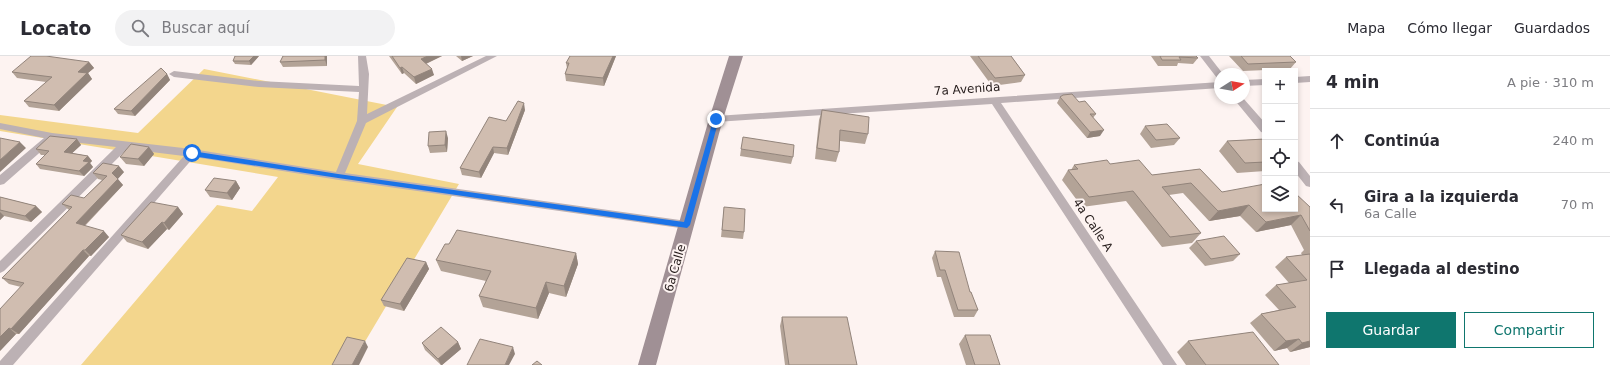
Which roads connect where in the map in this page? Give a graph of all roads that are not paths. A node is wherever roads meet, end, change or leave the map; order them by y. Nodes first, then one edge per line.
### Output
1 (362, 56) edge
2 (493, 56) edge
3 (736, 56) edge
4 (1204, 56) edge
5 (1214, 68) edge
6 (174, 74) dead end
7 (1310, 79) edge
8 (1298, 80) edge
9 (1262, 82) edge
10 (1250, 83) edge
11 (1214, 85) edge
12 (363, 88) junction
13 (994, 100) junction
14 (1243, 104) edge
15 (716, 119) junction
16 (362, 122) junction
17 (0, 126) edge
18 (1262, 126) edge
19 (52, 136) junction
20 (126, 144) junction
21 (192, 153) junction
22 (1298, 169) edge
23 (338, 176) junction
24 (0, 181) edge
25 (1310, 183) edge
26 (687, 225) junction
27 (0, 268) edge
28 (5, 365) edge
29 (647, 365) edge
30 (1170, 365) edge

1 - 12 street
2 - 16 street
3 - 15 main road, 6a Calle
4 - 5 street
6 - 12 street
7 - 8 street
9 - 10 street
11 - 13 street, 7a Avenida
12 - 16 street
13 - 15 street, 7a Avenida
13 - 30 street, 4a Calle A
14 - 18 street
15 - 26 main road, 6a Calle
16 - 23 street
17 - 19 street
19 - 20 street
19 - 24 street
20 - 21 street
20 - 27 street
21 - 23 street
21 - 28 street
22 - 25 street
23 - 26 street
26 - 29 main road, 6a Calle

